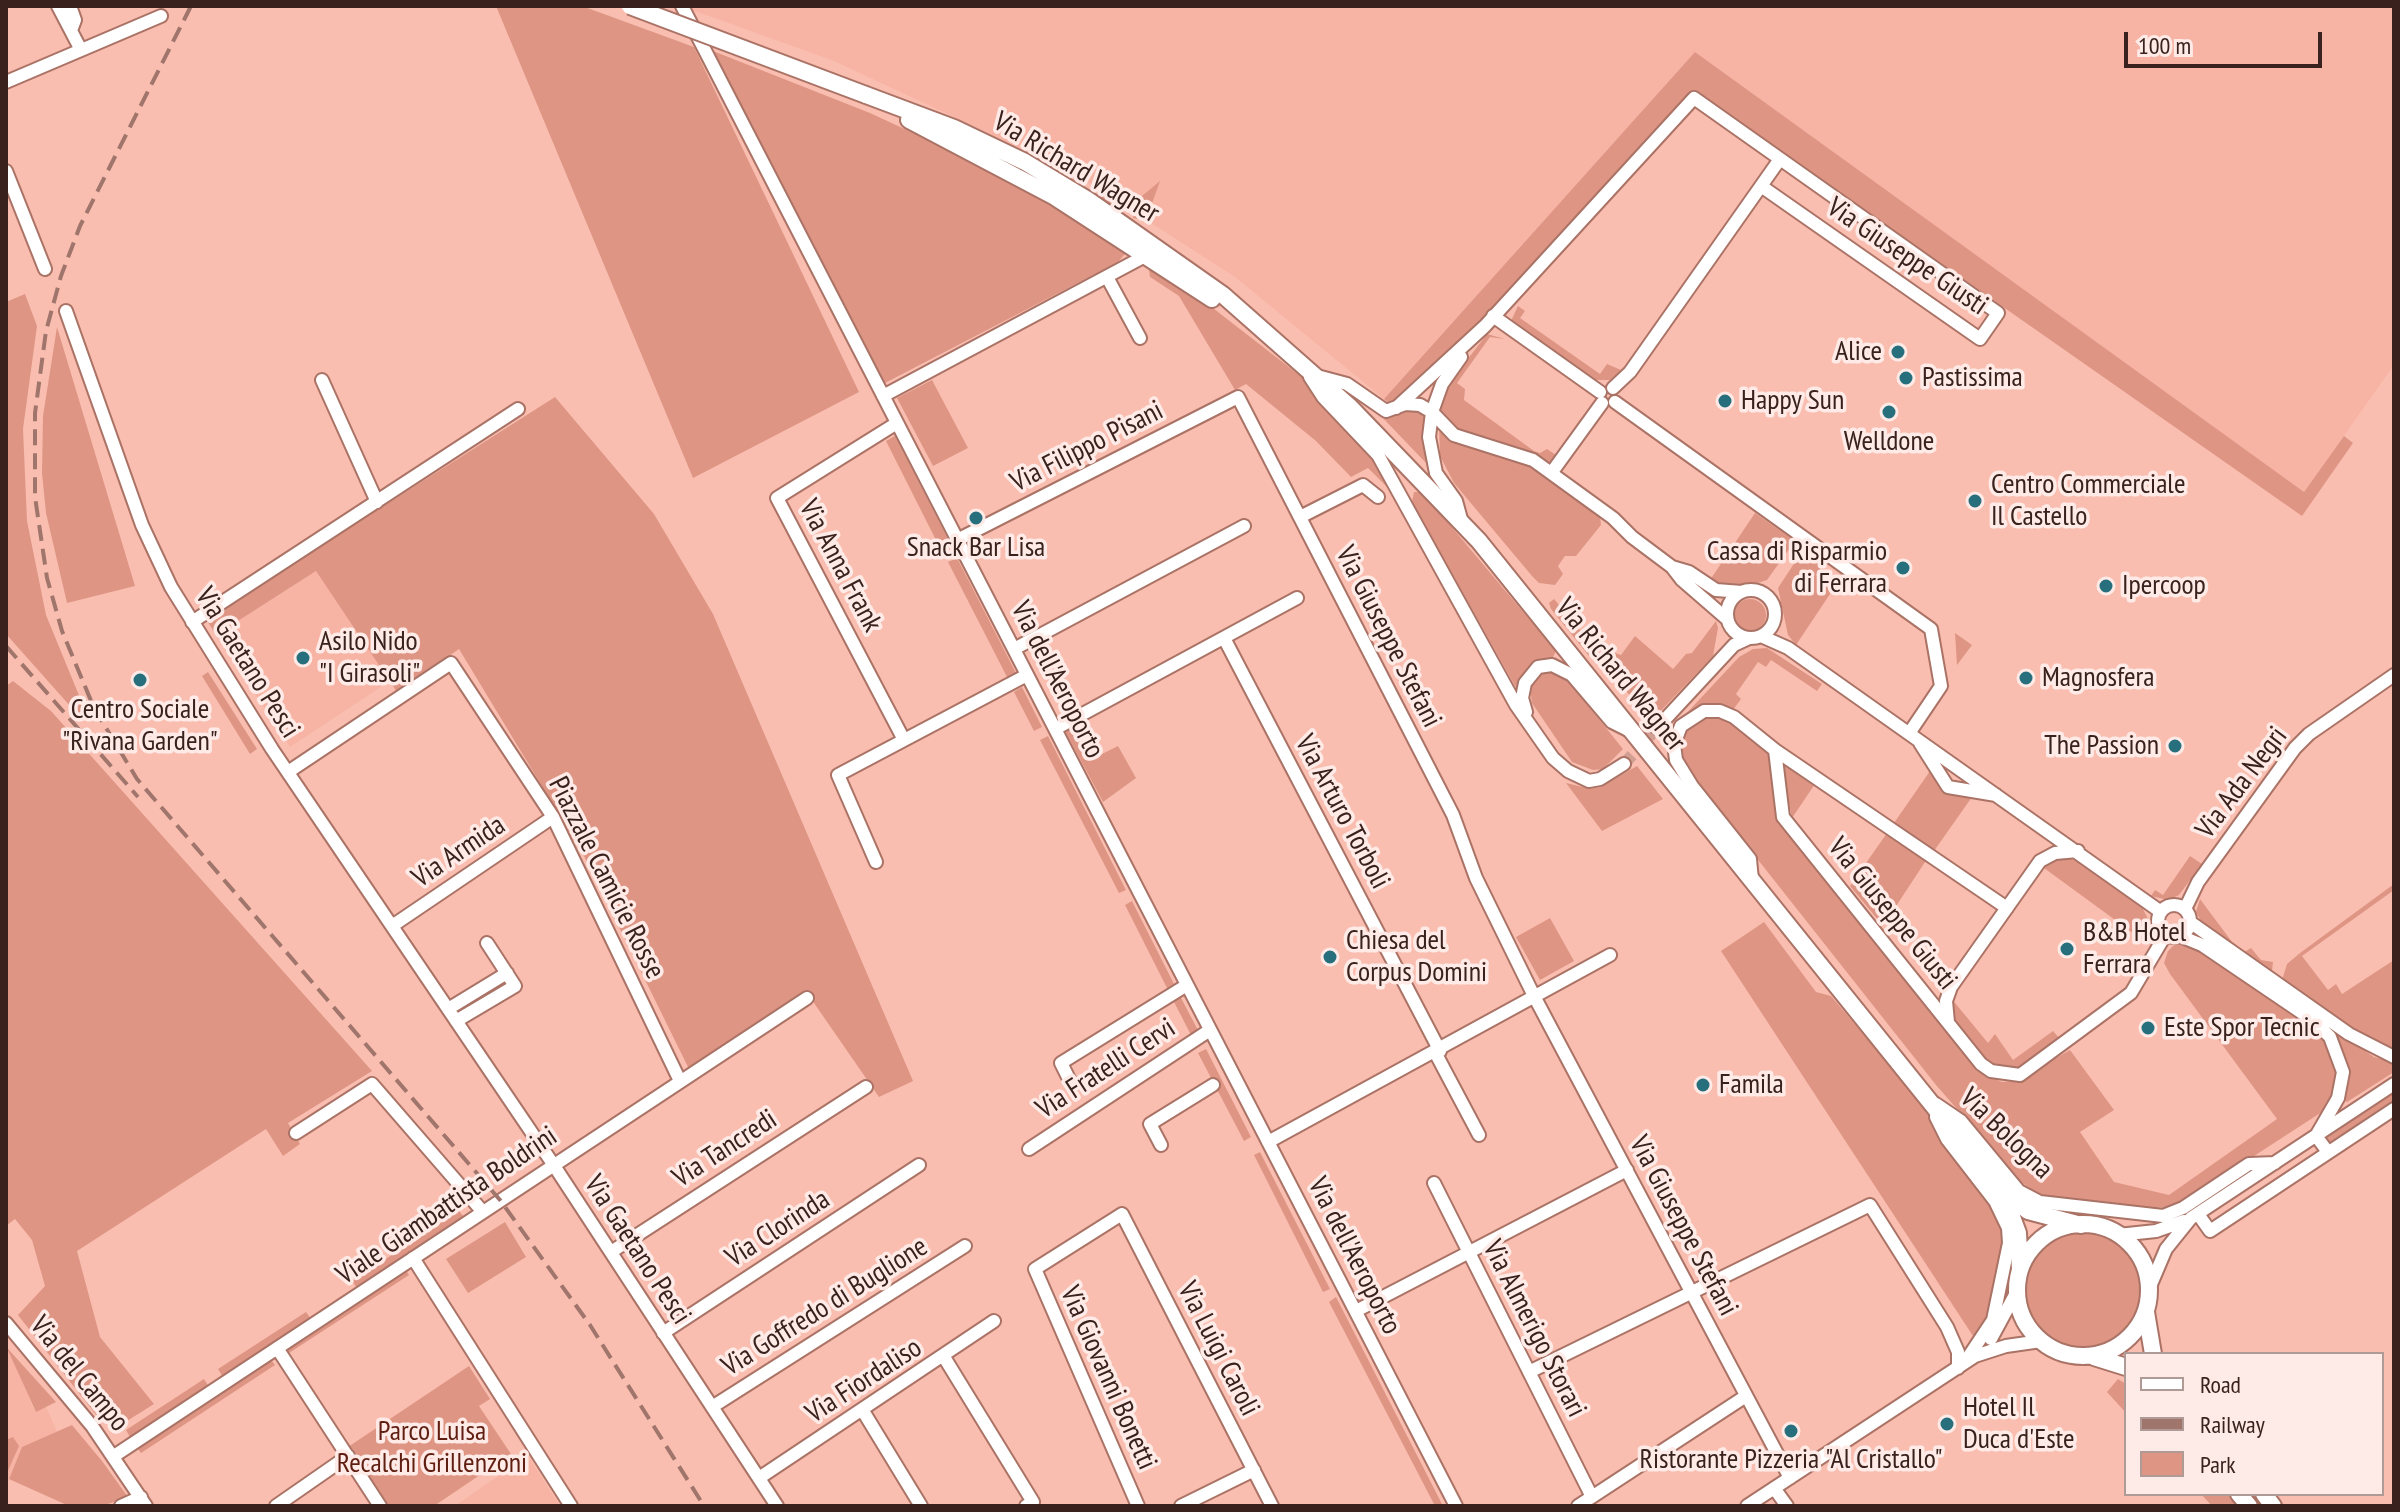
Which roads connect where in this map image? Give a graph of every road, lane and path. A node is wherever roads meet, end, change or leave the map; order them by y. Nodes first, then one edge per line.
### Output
1 (58, 6) edge
2 (70, 6) edge
3 (630, 6) edge
4 (682, 6) edge
5 (161, 16) dead end
6 (72, 28) junction
7 (81, 50) junction
8 (6, 82) edge
9 (866, 95) junction
10 (1780, 159) junction
11 (6, 171) edge
12 (1761, 186) junction
13 (1147, 255) junction
14 (45, 269) dead end
15 (1107, 277) junction
16 (66, 311) dead end
17 (1243, 315) junction
18 (1489, 321) junction
19 (1140, 338) dead end
20 (1308, 371) junction
21 (322, 380) dead end
22 (883, 396) junction
23 (1607, 396) junction
24 (1238, 397) joint
25 (1396, 408) junction
26 (518, 409) dead end
27 (1432, 412) junction
28 (897, 423) junction
29 (1552, 472) junction
30 (1378, 497) dead end
31 (377, 502) junction
32 (1300, 517) junction
33 (1462, 522) junction
34 (1244, 526) dead end
35 (957, 540) junction
36 (1672, 567) junction
37 (1742, 592) junction
38 (1297, 598) dead end
39 (1774, 617) junction
40 (192, 622) junction
41 (1728, 622) junction
42 (1755, 637) junction
43 (1224, 638) junction
44 (1788, 648) junction
45 (1014, 649) junction
46 (1718, 662) junction
47 (1027, 675) junction
48 (2394, 675) edge
49 (1657, 728) tunnel mouth
50 (1055, 729) junction
51 (1910, 732) junction
52 (1535, 733) junction
53 (1633, 733) junction
54 (904, 740) junction
55 (1775, 750) junction
56 (1624, 764) tunnel mouth
57 (288, 772) junction
58 (2004, 797) junction
59 (553, 817) junction
60 (2078, 851) junction
61 (876, 862) dead end
62 (1752, 880) junction
63 (2007, 908) junction
64 (2185, 909) junction
65 (2161, 912) junction
66 (2190, 922) junction
67 (392, 926) junction
68 (2166, 934) junction
69 (2180, 936) junction
70 (487, 943) dead end
71 (1610, 955) dead end
72 (507, 973) junction
73 (1187, 985) junction
74 (1534, 996) junction
75 (807, 998) dead end
76 (448, 1009) junction
77 (456, 1021) junction
78 (1949, 1025) junction
79 (1210, 1030) junction
80 (1438, 1052) junction
81 (2394, 1057) edge
82 (680, 1081) junction
83 (2394, 1084) edge
84 (1072, 1085) dead end
85 (1213, 1085) dead end
86 (866, 1087) dead end
87 (1927, 1097) junction
88 (2394, 1109) edge
89 (296, 1133) dead end
90 (1479, 1135) dead end
91 (2316, 1136) junction
92 (1268, 1142) junction
93 (1161, 1145) dead end
94 (1029, 1149) dead end
95 (2328, 1152) junction
96 (2275, 1163) junction
97 (553, 1164) junction
98 (919, 1165) dead end
99 (1627, 1170) junction
100 (2245, 1182) junction
101 (1434, 1183) dead end
102 (2001, 1190) junction
103 (2257, 1200) junction
104 (483, 1212) junction
105 (2195, 1216) junction
106 (2081, 1225) junction
107 (2118, 1235) junction
108 (965, 1246) dead end
109 (611, 1252) junction
110 (1469, 1252) junction
111 (413, 1258) junction
112 (1035, 1269) joint
113 (2020, 1270) junction
114 (2149, 1289) junction
115 (2017, 1291) junction
116 (1691, 1292) junction
117 (2146, 1310) junction
118 (1356, 1311) junction
119 (994, 1321) dead end
120 (6, 1323) edge
121 (1947, 1327) junction
122 (663, 1333) junction
123 (2041, 1341) junction
124 (277, 1348) junction
125 (1976, 1351) junction
126 (2153, 1352) edge
127 (2088, 1356) junction
128 (944, 1357) junction
129 (1960, 1366) junction
130 (2124, 1366) edge
131 (1529, 1372) junction
132 (1746, 1396) junction
133 (712, 1407) junction
134 (863, 1411) junction
135 (114, 1456) junction
136 (348, 1456) junction
137 (1254, 1470) junction
138 (759, 1478) junction
139 (1790, 1478) junction
140 (1774, 1488) junction
141 (1592, 1497) junction
142 (144, 1502) edge
143 (1030, 1504) edge
144 (121, 1506) edge
145 (276, 1506) edge
146 (380, 1506) edge
147 (571, 1506) edge
148 (777, 1506) edge
149 (921, 1506) edge
150 (1138, 1506) edge
151 (1181, 1506) edge
152 (1272, 1506) edge
153 (1456, 1506) edge
154 (1578, 1506) edge
155 (1747, 1506) edge
156 (1787, 1506) edge

1 - 6 street
2 - 6 street
3 - 9 main road, Via Richard Wagner, bridge
4 - 22 street, Via dell'Aeroporto
5 - 7 street
6 - 7 street
7 - 8 street
9 - 13 main road, Via Richard Wagner
9 - 17 main road, Via Richard Wagner
10 - 12 street
10 - 12 street, Via Giuseppe Giusti
10 - 18 street, Via Giuseppe Giusti
11 - 14 street
12 - 23 street
13 - 15 street
13 - 17 main road, Via Richard Wagner
15 - 19 street
15 - 22 street
16 - 40 street, Via Gaetano Pesci
17 - 20 main road, Via Richard Wagner
18 - 23 street
18 - 25 street, Via Giuseppe Giusti
18 - 27 street, Via Giuseppe Giusti
20 - 25 street
20 - 33 main road, Via Richard Wagner
20 - 52 street
21 - 31 street
22 - 28 street, Via dell'Aeroporto
23 - 29 street
23 - 51 street
24 - 32 street, Via Giuseppe Stefani
24 - 35 street, Via Filippo Pisani
25 - 27 street
26 - 31 street
27 - 29 street
27 - 33 street, Via Giuseppe Giusti
28 - 35 street, Via dell'Aeroporto
28 - 54 street, Via Anna Frank
29 - 36 street
30 - 32 street
31 - 40 street
32 - 74 street, Via Giuseppe Stefani
33 - 53 main road, Via Richard Wagner
34 - 45 street
35 - 45 street, Via dell'Aeroporto
36 - 37 street
36 - 41 street
37 - 39 street
37 - 41 street
38 - 43 street
39 - 42 street
39 - 44 street
40 - 57 street, Via Gaetano Pesci
41 - 42 street
41 - 46 street
42 - 44 street
42 - 46 street
43 - 50 street
43 - 80 street, Via Arturo Torboli
44 - 51 street
45 - 47 street, Via dell'Aeroporto
46 - 49 street
47 - 50 street, Via dell'Aeroporto
47 - 54 street
48 - 64 street, Via Ada Negri
50 - 73 street, Via dell'Aeroporto
51 - 58 street
51 - 58 street
52 - 53 street
52 - 56 street
53 - 62 main road, Via Richard Wagner
54 - 61 street
55 - 62 street, Via Giuseppe Giusti
55 - 63 street, Via Giuseppe Giusti
55 - 78 street, Via Giuseppe Giusti
57 - 59 street, Piazzale Camicie Rosse
57 - 67 street, Via Gaetano Pesci
58 - 60 street
59 - 67 street, Via Armida
59 - 82 street, Piazzale Camicie Rosse
60 - 63 street, Via Giuseppe Giusti
60 - 65 street
62 - 87 main road, Via Richard Wagner
63 - 78 street, Via Giuseppe Giusti
64 - 65 street
64 - 66 street
65 - 68 street
66 - 69 street
66 - 81 street
67 - 76 street, Via Gaetano Pesci
68 - 69 street
68 - 78 street
69 - 91 street
70 - 72 street
71 - 74 street
72 - 76 street
72 - 77 street
73 - 79 street, Via dell'Aeroporto
73 - 84 street
74 - 80 street
74 - 99 street, Via Giuseppe Stefani
75 - 82 street, Viale Giambattista Boldrini
76 - 77 street, Via Gaetano Pesci
77 - 97 street, Via Gaetano Pesci
79 - 92 street, Via dell'Aeroporto
79 - 94 street, Via Fratelli Cervi
80 - 90 street, Via Arturo Torboli
80 - 92 street
82 - 97 street, Viale Giambattista Boldrini
83 - 91 street, Via Bologna
85 - 93 street
86 - 109 street, Via Tancredi
87 - 96 street, Via Bologna
87 - 102 main road, Via Richard Wagner
87 - 125 street, Via Richard Wagner
88 - 95 street
89 - 104 street
91 - 95 street
91 - 96 street, Via Bologna
92 - 118 street, Via dell'Aeroporto
95 - 103 street
96 - 100 street, Via Bologna
97 - 104 street, Viale Giambattista Boldrini
97 - 109 street, Via Gaetano Pesci
98 - 122 street, Via Clorinda
99 - 110 street
99 - 116 street, Via Giuseppe Stefani
100 - 103 street
100 - 105 street, Via Bologna
101 - 110 street, Via Almerigo Storari
102 - 106 main road, Via Richard Wagner
102 - 113 main road, Via Richard Wagner
103 - 105 street
104 - 111 street, Viale Giambattista Boldrini
105 - 107 street, Via Bologna
105 - 114 street, Via Bologna
106 - 107 main road, Via Bologna
106 - 113 main road
107 - 114 main road, Via Bologna
108 - 133 street, Via Goffredo di Buglione
109 - 122 street, Via Gaetano Pesci
110 - 118 street
110 - 131 street, Via Almerigo Storari
111 - 124 street, Viale Giambattista Boldrini
111 - 147 street
112 - 137 street, Via Luigi Caroli
112 - 150 street, Via Giovanni Bonetti
113 - 115 main road
114 - 117 main road, Via Bologna
115 - 123 main road
115 - 125 street
116 - 121 street
116 - 131 street
116 - 132 street, Via Giuseppe Stefani
117 - 126 main road
117 - 127 main road, Via Bologna
118 - 153 street, Via dell'Aeroporto
119 - 128 street, Via Fiordaliso
120 - 135 street, Via del Campo
121 - 125 street
121 - 129 street
122 - 133 street, Via Gaetano Pesci
123 - 125 street
123 - 127 main road
124 - 135 street, Viale Giambattista Boldrini
124 - 136 street
125 - 129 street, Via Richard Wagner
127 - 130 main road
128 - 134 street, Via Fiordaliso
128 - 143 street
129 - 139 street
131 - 141 street, Via Almerigo Storari
132 - 139 street, Via Giuseppe Stefani
132 - 141 street
133 - 138 street, Via Gaetano Pesci
134 - 138 street, Via Fiordaliso
134 - 149 street
135 - 142 street, Via del Campo
136 - 145 street
136 - 146 street
137 - 151 street
137 - 152 street, Via Luigi Caroli
138 - 148 street, Via Gaetano Pesci
139 - 140 street
140 - 155 street
140 - 156 street
141 - 154 street
142 - 144 street

